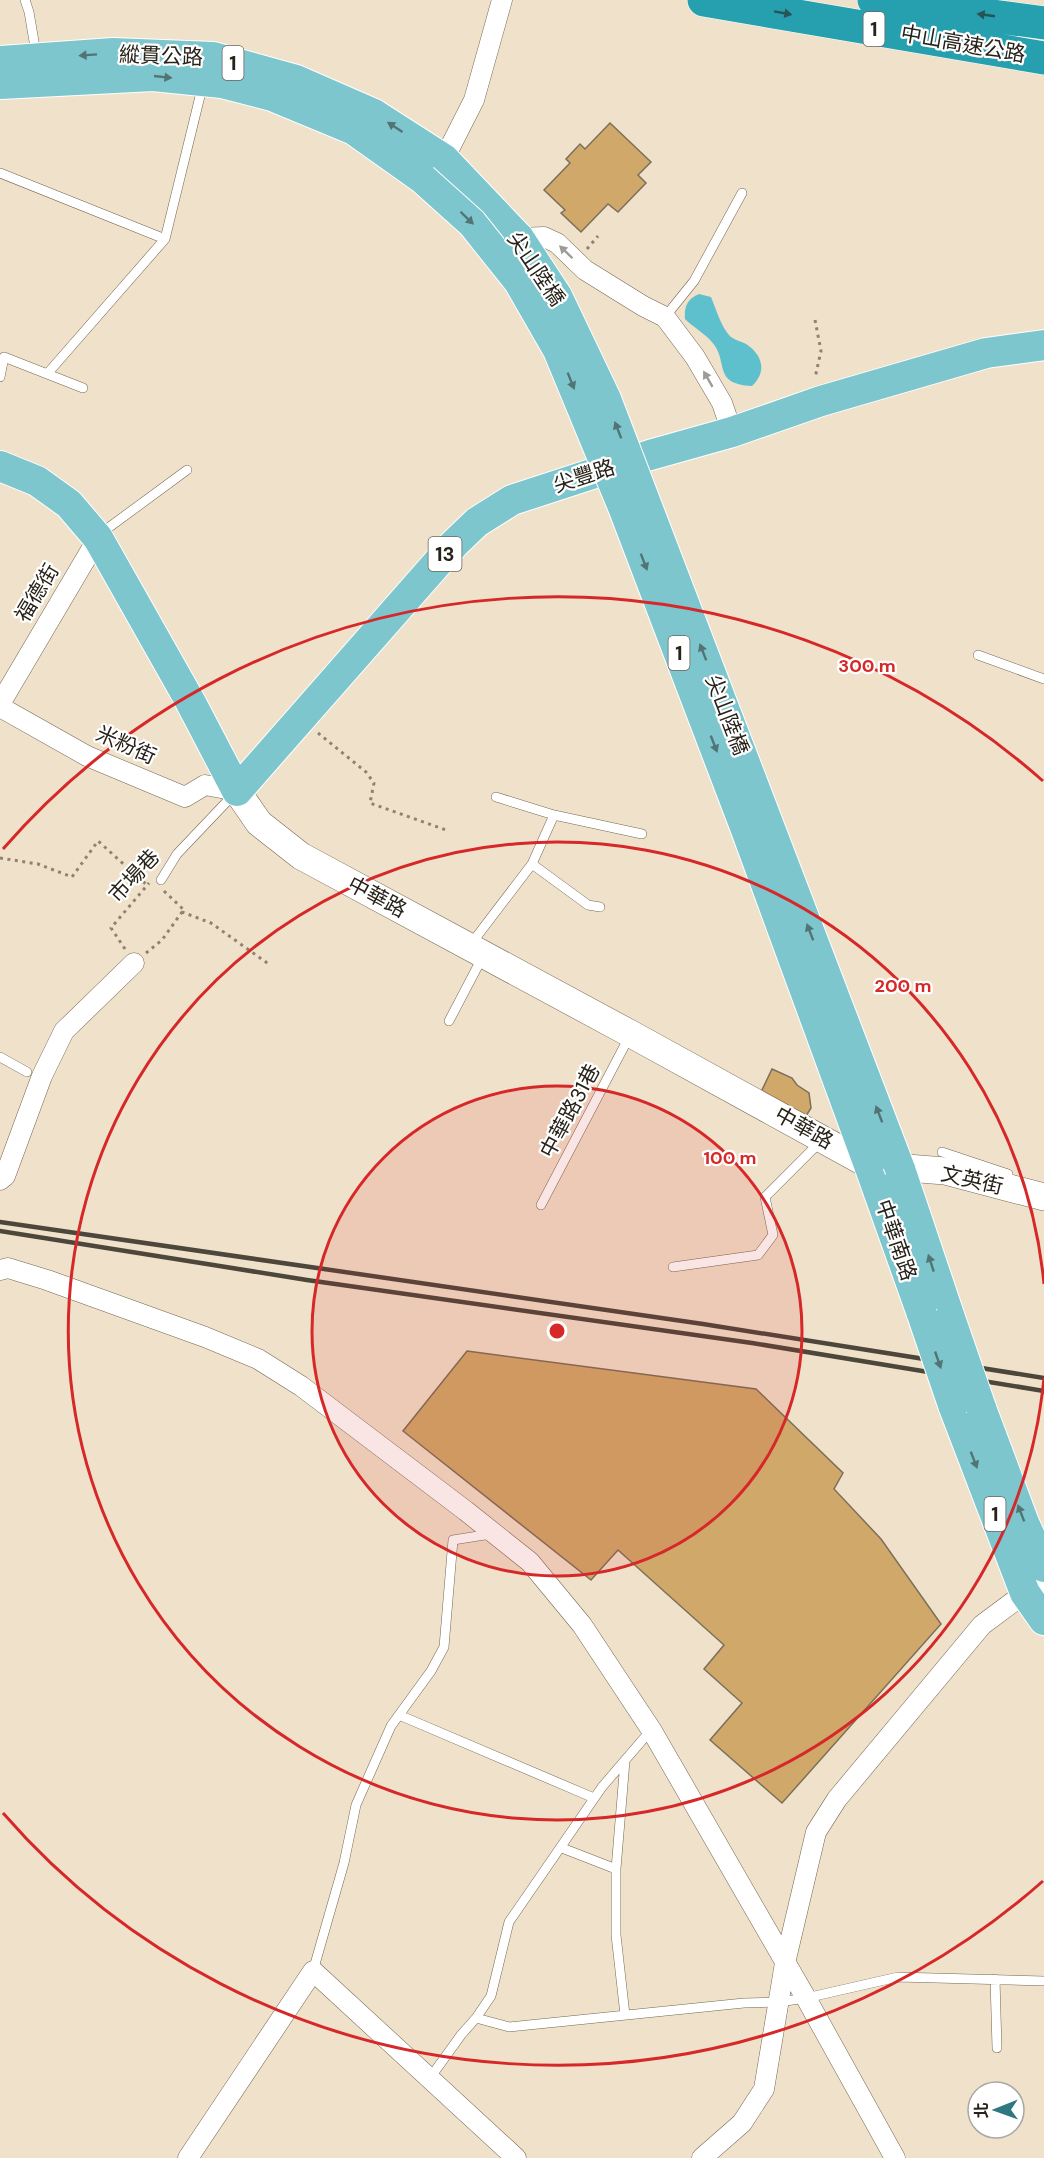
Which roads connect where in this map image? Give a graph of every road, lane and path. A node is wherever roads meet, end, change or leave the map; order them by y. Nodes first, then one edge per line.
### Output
1 (25, 0) edge
2 (704, 0) edge
3 (874, 0) edge
4 (500, 6) edge
5 (1044, 23) edge
6 (1044, 58) edge
7 (37, 59) junction
8 (1, 73) edge
9 (204, 81) junction
10 (434, 169) junction
11 (0, 173) edge
12 (742, 193) dead end
13 (519, 238) junction
14 (165, 239) junction
15 (665, 318) junction
16 (814, 320) dead end
17 (1044, 345) edge
18 (47, 374) junction
19 (0, 377) edge
20 (814, 383) dead end
21 (83, 388) dead end
22 (732, 432) junction
23 (0, 466) edge
24 (187, 470) dead end
25 (98, 538) junction
26 (978, 656) dead end
27 (1044, 679) edge
28 (0, 705) edge
29 (301, 719) junction
30 (237, 791) junction
31 (496, 797) dead end
32 (554, 815) junction
33 (446, 830) dead end
34 (642, 834) dead end
35 (0, 858) edge
36 (532, 864) junction
37 (161, 880) junction
38 (147, 885) junction
39 (600, 907) dead end
40 (182, 912) junction
41 (476, 952) junction
42 (134, 963) junction
43 (270, 965) dead end
44 (449, 1021) dead end
45 (631, 1034) junction
46 (0, 1057) edge
47 (27, 1072) dead end
48 (823, 1138) junction
49 (942, 1152) dead end
50 (869, 1165) junction
51 (900, 1169) junction
52 (2, 1177) edge
53 (1021, 1179) dead end
54 (1044, 1187) edge
55 (1038, 1190) edge
56 (541, 1205) dead end
57 (672, 1267) dead end
58 (0, 1270) edge
59 (936, 1316) junction
60 (967, 1406) junction
61 (495, 1533) junction
62 (1044, 1567) edge
63 (1034, 1588) edge
64 (1044, 1620) edge
65 (399, 1715) junction
66 (651, 1730) junction
67 (625, 1761) junction
68 (594, 1798) junction
69 (562, 1848) junction
70 (616, 1869) junction
71 (786, 1963) junction
72 (313, 1971) junction
73 (995, 1979) junction
74 (1044, 1981) edge
75 (806, 1998) junction
76 (779, 2002) junction
77 (625, 2015) junction
78 (476, 2018) junction
79 (997, 2048) dead end
80 (430, 2078) junction
81 (188, 2158) edge
82 (516, 2158) edge
83 (702, 2158) edge
84 (895, 2158) edge

1 - 7 lane
2 -> 6 highway, 中山高速公路 / 1
5 -> 3 highway, 中山高速公路 / 1
4 - 10 street
7 - 8 main road, 縱貫公路 / 1
10 -> 7 main road, 縱貫公路 / 1
8 -> 9 main road, 縱貫公路 / 1
9 - 10 main road, 縱貫公路 / 1
9 - 14 lane
10 - 13 main road, 尖山陸橋 / 1
10 -> 50 main road, 尖山陸橋 / 1, bridge
11 - 14 lane
12 - 15 lane
15 -> 13 street
51 -> 13 main road, 尖山陸橋 / 1, bridge
14 - 18 lane
22 -> 15 street
16 - 20 path
17 - 22 main road, 尖豐路 / 13
18 - 19 lane
18 - 21 lane
22 - 29 main road, 尖豐路 / 13
23 - 25 main road, 中華路
24 - 25 lane
25 - 28 street, 福德街
25 - 30 main road, 中華路
26 - 27 lane
28 - 30 street, 米粉街
29 - 30 main road, 尖豐路 / 13
29 - 33 path
30 - 37 lane, 市場巷
30 - 41 street, 中華路
31 - 32 lane
32 - 34 lane
32 - 36 lane
35 - 38 path
36 - 39 lane
36 - 41 lane
37 - 38 path, 市場巷
37 - 40 path
38 - 42 path, 市場巷
40 - 42 path
40 - 43 path
41 - 44 lane
41 - 45 street, 中華路
42 - 52 street
45 - 48 street, 中華路
45 - 56 lane, 中華路31巷
46 - 47 lane
48 - 50 street, 中華路
48 - 57 lane
49 - 53 lane
50 - 51 street, 中華路
50 - 59 main road, 中華南路 / 1
51 - 55 street, 文英街
59 -> 51 main road, 中華南路 / 1
54 - 55 lane
58 - 61 street
59 - 60 main road, 1, bridge
62 -> 60 main road, 1
60 -> 63 main road, 1
61 - 65 lane
61 - 66 street
63 - 64 main road, 1
63 - 71 street
65 - 68 lane
65 - 72 lane
66 - 67 lane
66 - 71 street
67 - 68 lane
67 - 70 lane
68 - 69 lane
69 - 70 lane
69 - 78 lane
70 - 77 lane
71 - 75 street
71 - 76 street
72 - 80 street
72 - 81 street
73 - 74 lane
73 - 75 lane
73 - 79 lane
75 - 76 lane
75 - 84 street
76 - 77 lane
76 - 83 street
77 - 78 lane
78 - 80 lane
80 - 82 street

